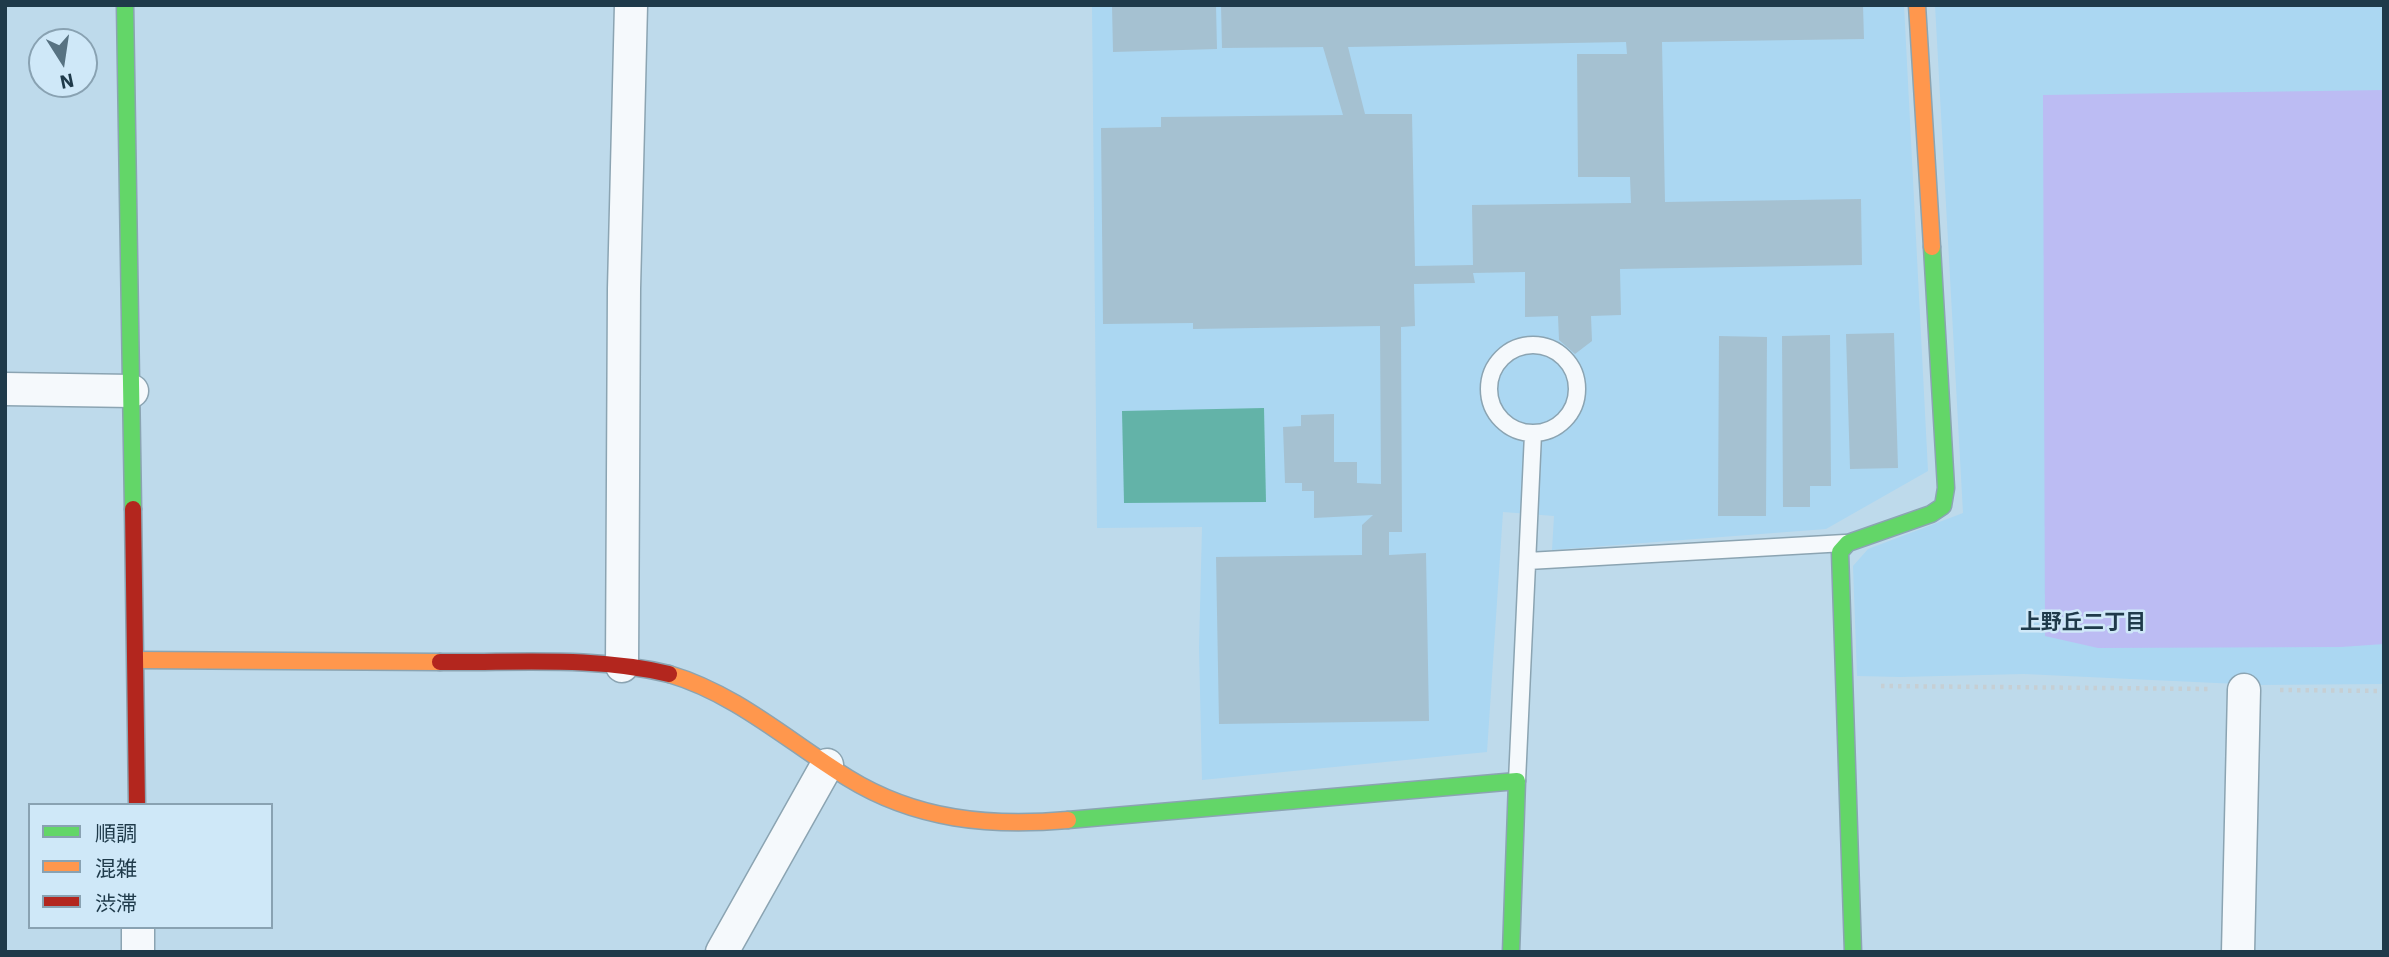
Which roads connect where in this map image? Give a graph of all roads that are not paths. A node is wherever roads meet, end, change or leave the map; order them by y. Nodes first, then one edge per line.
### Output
1 (125, 5) edge
2 (631, 5) edge
3 (1917, 5) edge
4 (5, 389) edge
5 (132, 391) junction
6 (1534, 434) junction
7 (1847, 543) junction
8 (1528, 561) junction
9 (136, 660) junction
10 (622, 666) junction
11 (2244, 690) road end
12 (827, 765) junction
13 (1517, 780) junction
14 (137, 803) edge
15 (138, 929) edge
16 (138, 952) edge
17 (722, 952) edge
18 (1511, 952) edge
19 (1853, 952) edge
20 (2238, 952) edge

1 - 5 street
2 - 10 street
3 - 7 street
4 - 5 street
5 - 9 street
6 - 6 lane
6 - 8 lane
7 - 8 lane
7 - 19 street
8 - 13 lane
9 - 10 street
9 - 14 street
10 - 12 street
11 - 20 street
12 - 13 street
12 - 17 street
13 - 18 street
15 - 16 street

